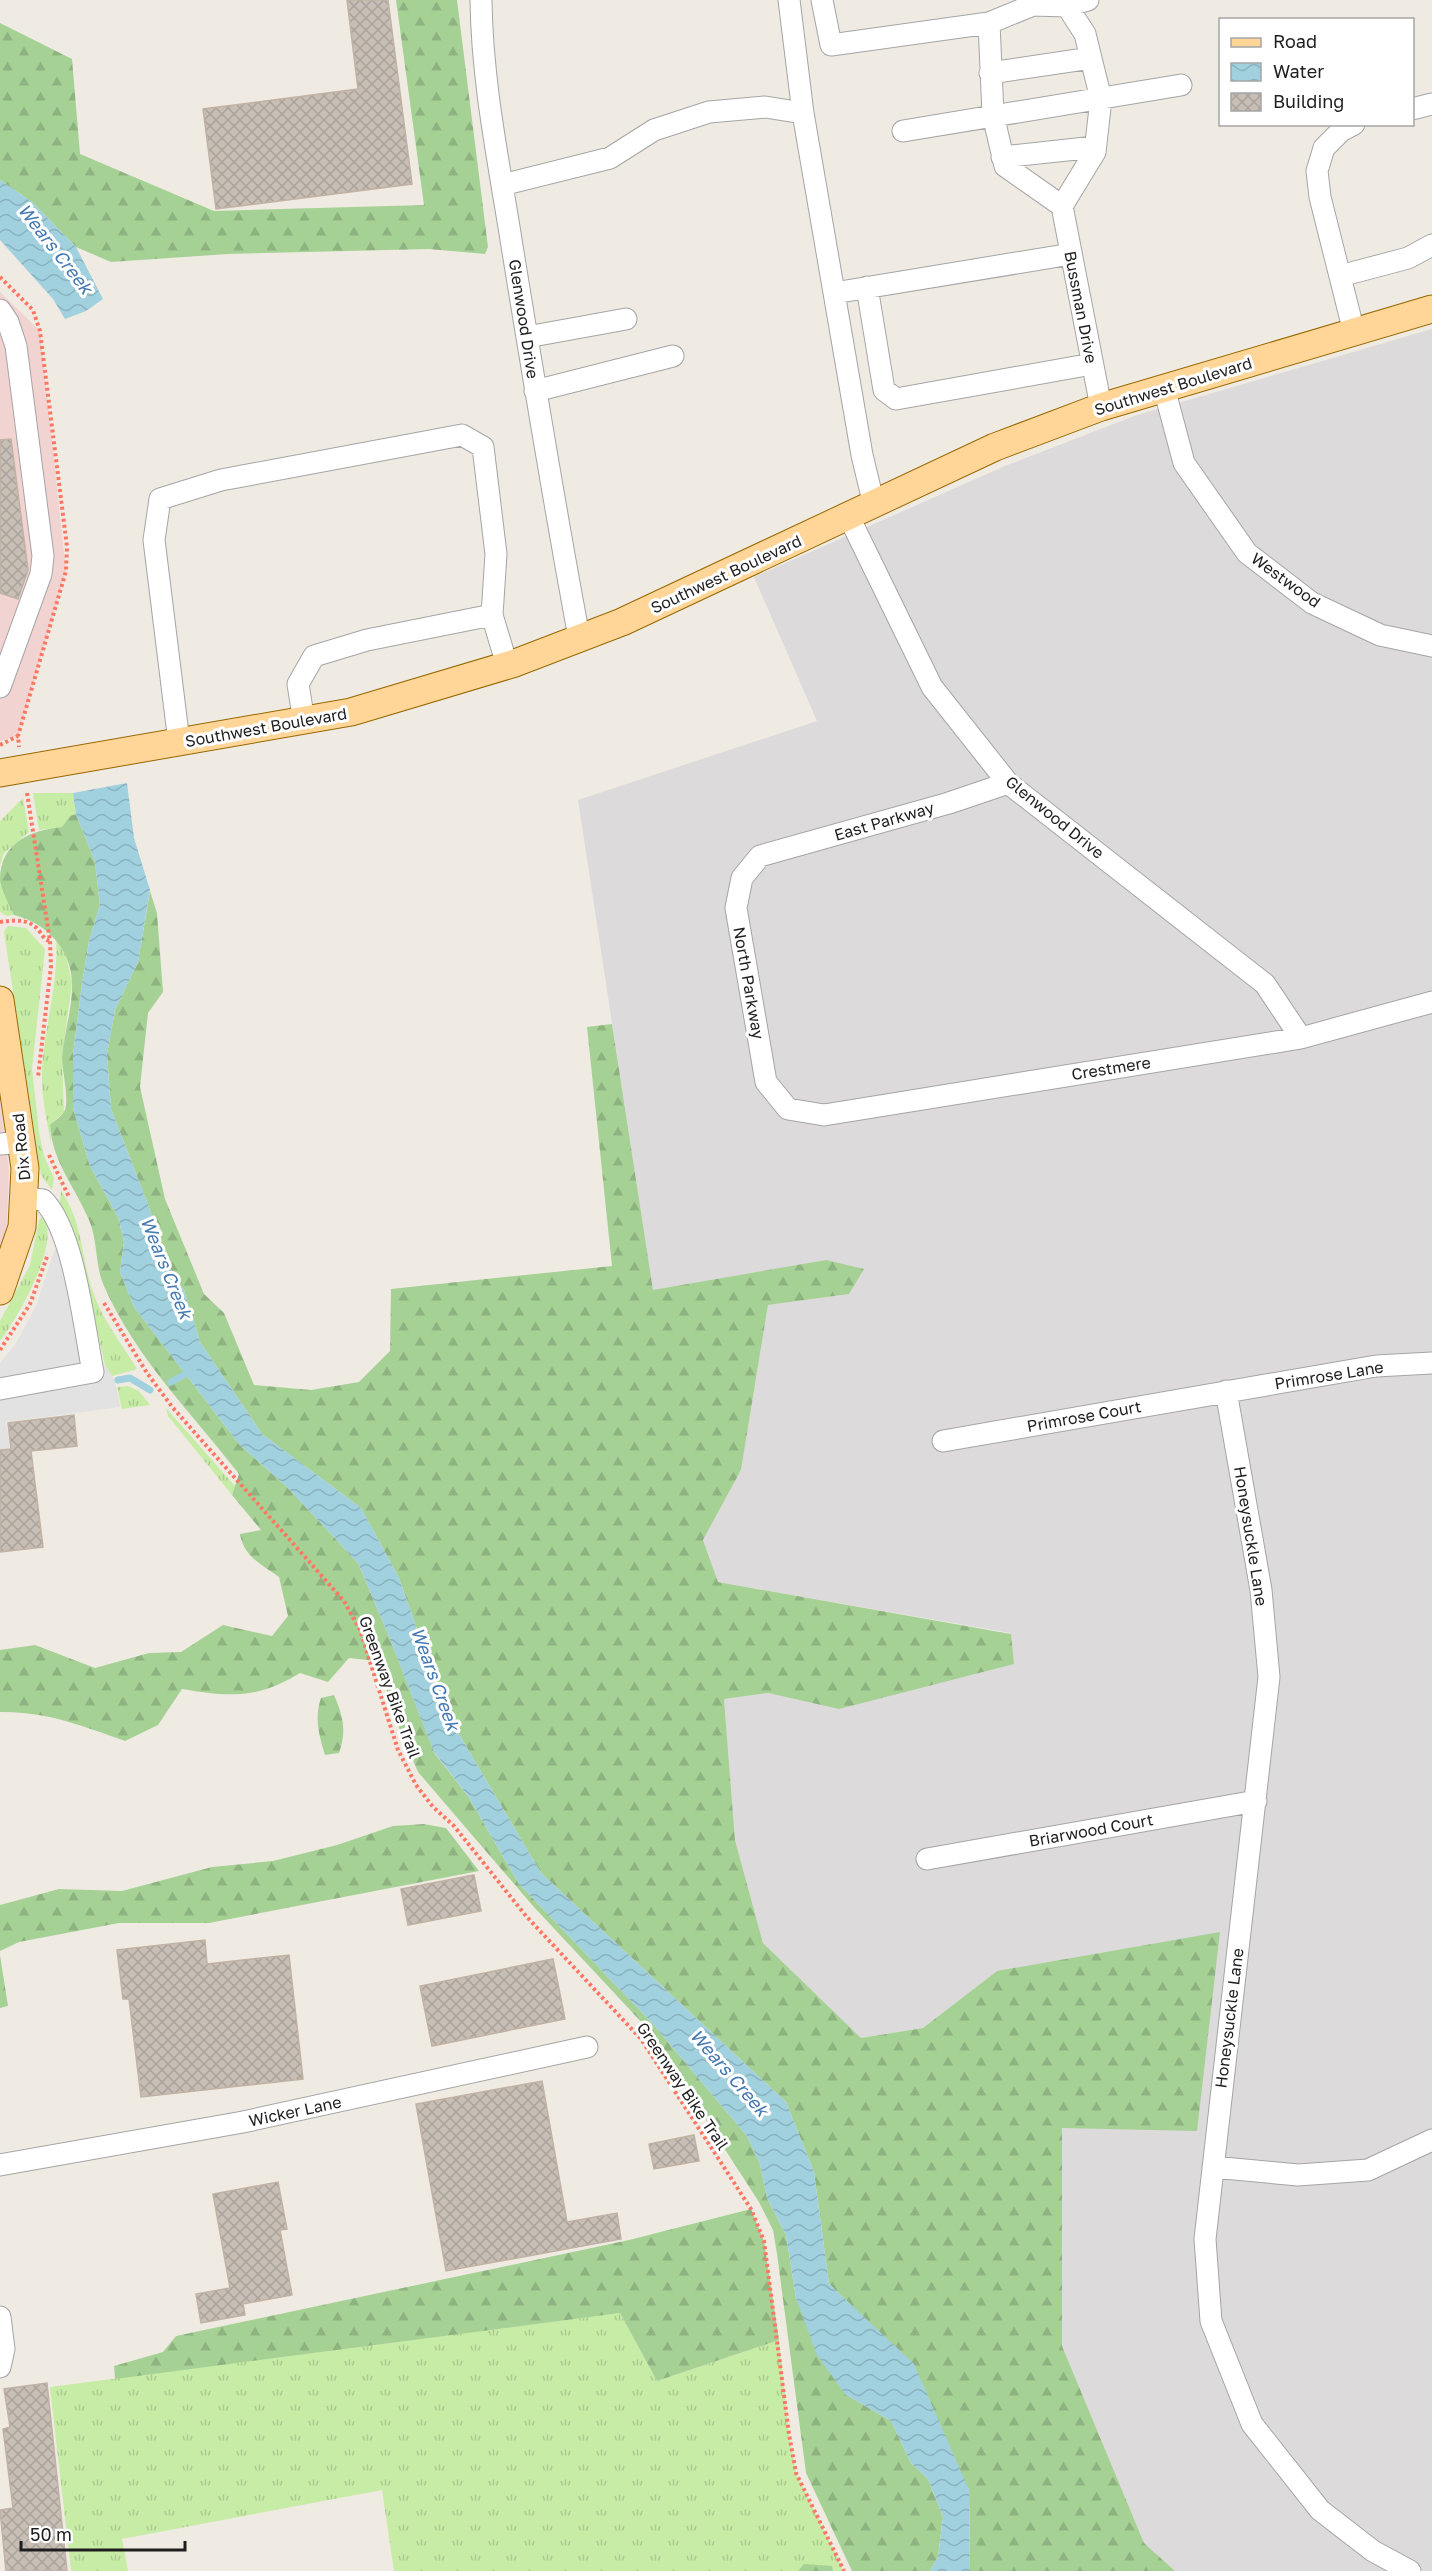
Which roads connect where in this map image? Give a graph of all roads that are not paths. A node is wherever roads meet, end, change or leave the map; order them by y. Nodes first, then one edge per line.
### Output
1 (482, 0) edge
2 (822, 0) edge
3 (1088, 0) edge
4 (789, 1) edge
5 (1033, 3) edge
6 (1068, 6) junction
7 (989, 23) junction
8 (1091, 58) junction
9 (990, 73) junction
10 (1181, 85) dead end
11 (1101, 99) junction
12 (1432, 104) edge
13 (1414, 109) edge
14 (803, 112) junction
15 (993, 115) junction
16 (1350, 126) edge
17 (903, 131) dead end
18 (1095, 147) junction
19 (1002, 157) junction
20 (502, 185) junction
21 (1062, 206) junction
22 (1432, 245) edge
23 (1071, 254) junction
24 (1340, 276) junction
25 (867, 287) junction
26 (834, 293) junction
27 (1432, 309) edge
28 (0, 310) edge
29 (626, 319) dead end
30 (1354, 332) junction
31 (527, 337) junction
32 (673, 356) dead end
33 (1092, 364) junction
34 (1164, 388) junction
35 (535, 391) junction
36 (1101, 407) junction
37 (874, 505) junction
38 (849, 517) junction
39 (492, 615) junction
40 (579, 637) junction
41 (1432, 646) edge
42 (507, 665) junction
43 (0, 687) edge
44 (304, 722) junction
45 (179, 742) junction
46 (16, 778) edge
47 (1008, 783) junction
48 (0, 789) edge
49 (760, 856) joint
50 (0, 1000) edge
51 (1432, 1002) edge
52 (1301, 1038) junction
53 (788, 1109) joint
54 (11, 1143) edge
55 (25, 1198) junction
56 (0, 1291) edge
57 (1432, 1363) edge
58 (0, 1389) edge
59 (1226, 1391) junction
60 (943, 1441) dead end
61 (1256, 1801) junction
62 (927, 1859) dead end
63 (587, 2047) dead end
64 (1432, 2140) edge
65 (0, 2165) edge
66 (1212, 2168) junction
67 (0, 2317) edge
68 (0, 2367) edge
69 (1410, 2571) edge

1 - 20 street, Glenwood Drive
2 - 7 street
3 - 6 street
4 - 14 street
5 - 6 street
5 - 7 street
6 - 8 street
7 - 9 street
8 - 9 street
8 - 11 street
9 - 15 street
10 - 11 street
11 - 15 street
11 - 18 street
12 - 13 street
14 - 20 street
14 - 26 street
15 - 17 street
15 - 19 street
16 - 24 street
18 - 19 street
18 - 21 street
19 - 21 street
20 - 31 street, Glenwood Drive
21 - 23 street, Bussman Drive
22 - 24 street
23 - 25 street
23 - 33 street, Bussman Drive
24 - 30 street
25 - 26 street
25 - 33 street
26 - 37 street
27 - 30 main road, Southwest Boulevard
28 - 43 street
29 - 31 street
30 - 34 main road, Southwest Boulevard
31 - 35 street, Glenwood Drive
32 - 35 street
33 - 36 street, Bussman Drive
34 - 36 main road, Southwest Boulevard
34 - 41 street, Westwood
35 - 40 street, Glenwood Drive
36 - 37 main road, Southwest Boulevard
37 - 38 main road, Southwest Boulevard
38 - 40 main road, Southwest Boulevard
38 - 47 street, Glenwood Drive
39 - 42 street
39 - 44 street
39 - 45 street
40 - 42 main road, Southwest Boulevard
42 - 44 main road, Southwest Boulevard
44 - 45 main road, Southwest Boulevard
45 - 46 main road, Southwest Boulevard
46 - 48 main road
47 - 49 street, East Parkway
47 - 52 street, Glenwood Drive
49 - 53 street, North Parkway
50 - 54 main road, Dix Road
51 - 52 street, Crestmere
52 - 53 street, Crestmere
54 - 55 main road, Dix Road
55 - 56 main road, Dix Road
55 - 58 street
57 - 59 street, Primrose Lane
59 - 60 street, Primrose Court
59 - 61 street, Honeysuckle Lane
61 - 62 street, Briarwood Court
61 - 66 street, Honeysuckle Lane
63 - 65 street, Wicker Lane
64 - 66 street
66 - 69 street, Honeysuckle Lane
67 - 68 street

